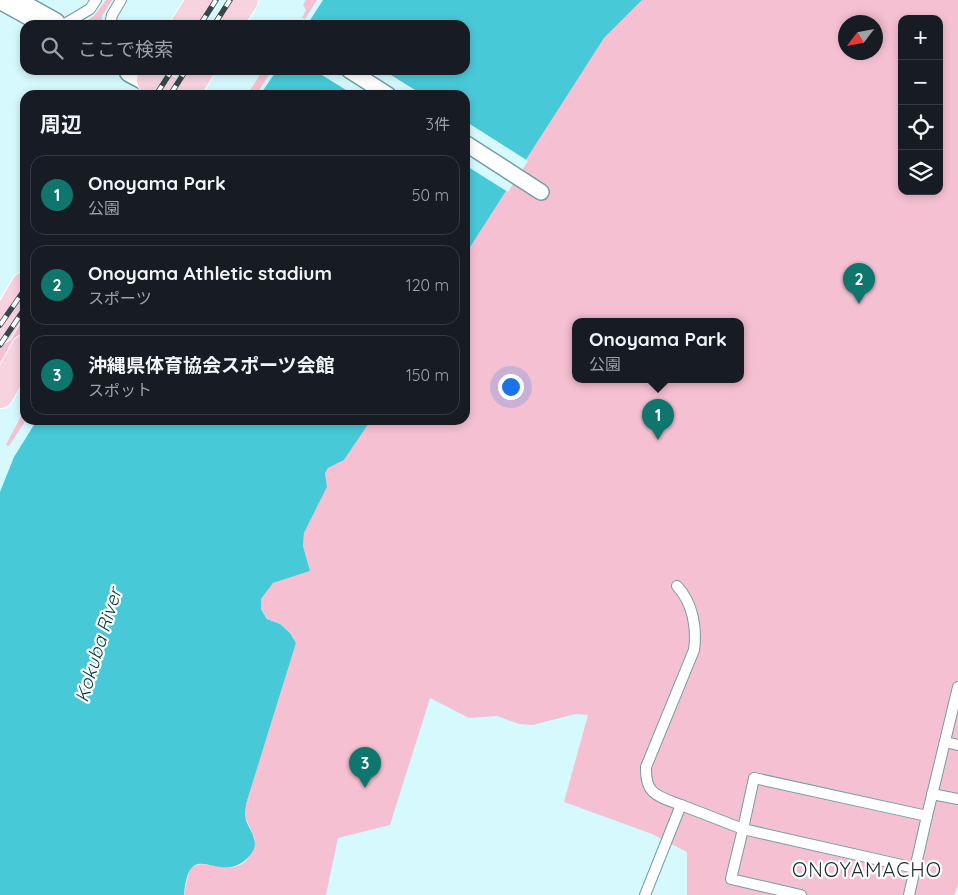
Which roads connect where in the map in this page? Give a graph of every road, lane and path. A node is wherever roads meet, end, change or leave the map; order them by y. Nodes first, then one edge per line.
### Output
1 (8, 0) edge
2 (96, 0) edge
3 (121, 0) edge
4 (202, 0) edge
5 (244, 0) edge
6 (44, 20) edge
7 (71, 20) edge
8 (111, 20) edge
9 (188, 20) edge
10 (231, 20) edge
11 (197, 75) edge
12 (357, 75) edge
13 (142, 76) edge
14 (168, 90) edge
15 (187, 90) edge
16 (380, 90) edge
17 (470, 147) edge
18 (541, 192) dead end
19 (20, 295) edge
20 (0, 329) edge
21 (20, 358) edge
22 (0, 394) edge
23 (677, 586) dead end
24 (958, 690) edge
25 (945, 742) junction
26 (958, 745) edge
27 (932, 794) junction
28 (958, 799) edge
29 (680, 805) junction
30 (926, 816) junction
31 (743, 829) junction
32 (915, 868) junction
33 (645, 895) edge
34 (801, 895) edge
35 (909, 895) edge

1 - 6 street
2 - 7 lane
3 - 8 lane
4 - 9 highway
5 - 10 highway
11 - 15 highway
12 - 16 street
13 - 14 highway
17 - 18 street
19 - 20 highway
21 - 22 highway
23 - 29 lane
24 - 25 lane
25 - 26 lane
25 - 27 lane
27 - 28 lane
27 - 30 lane
29 - 31 lane
29 - 33 lane
30 - 31 lane
30 - 32 lane
31 - 32 lane
31 - 34 lane
32 - 35 lane

